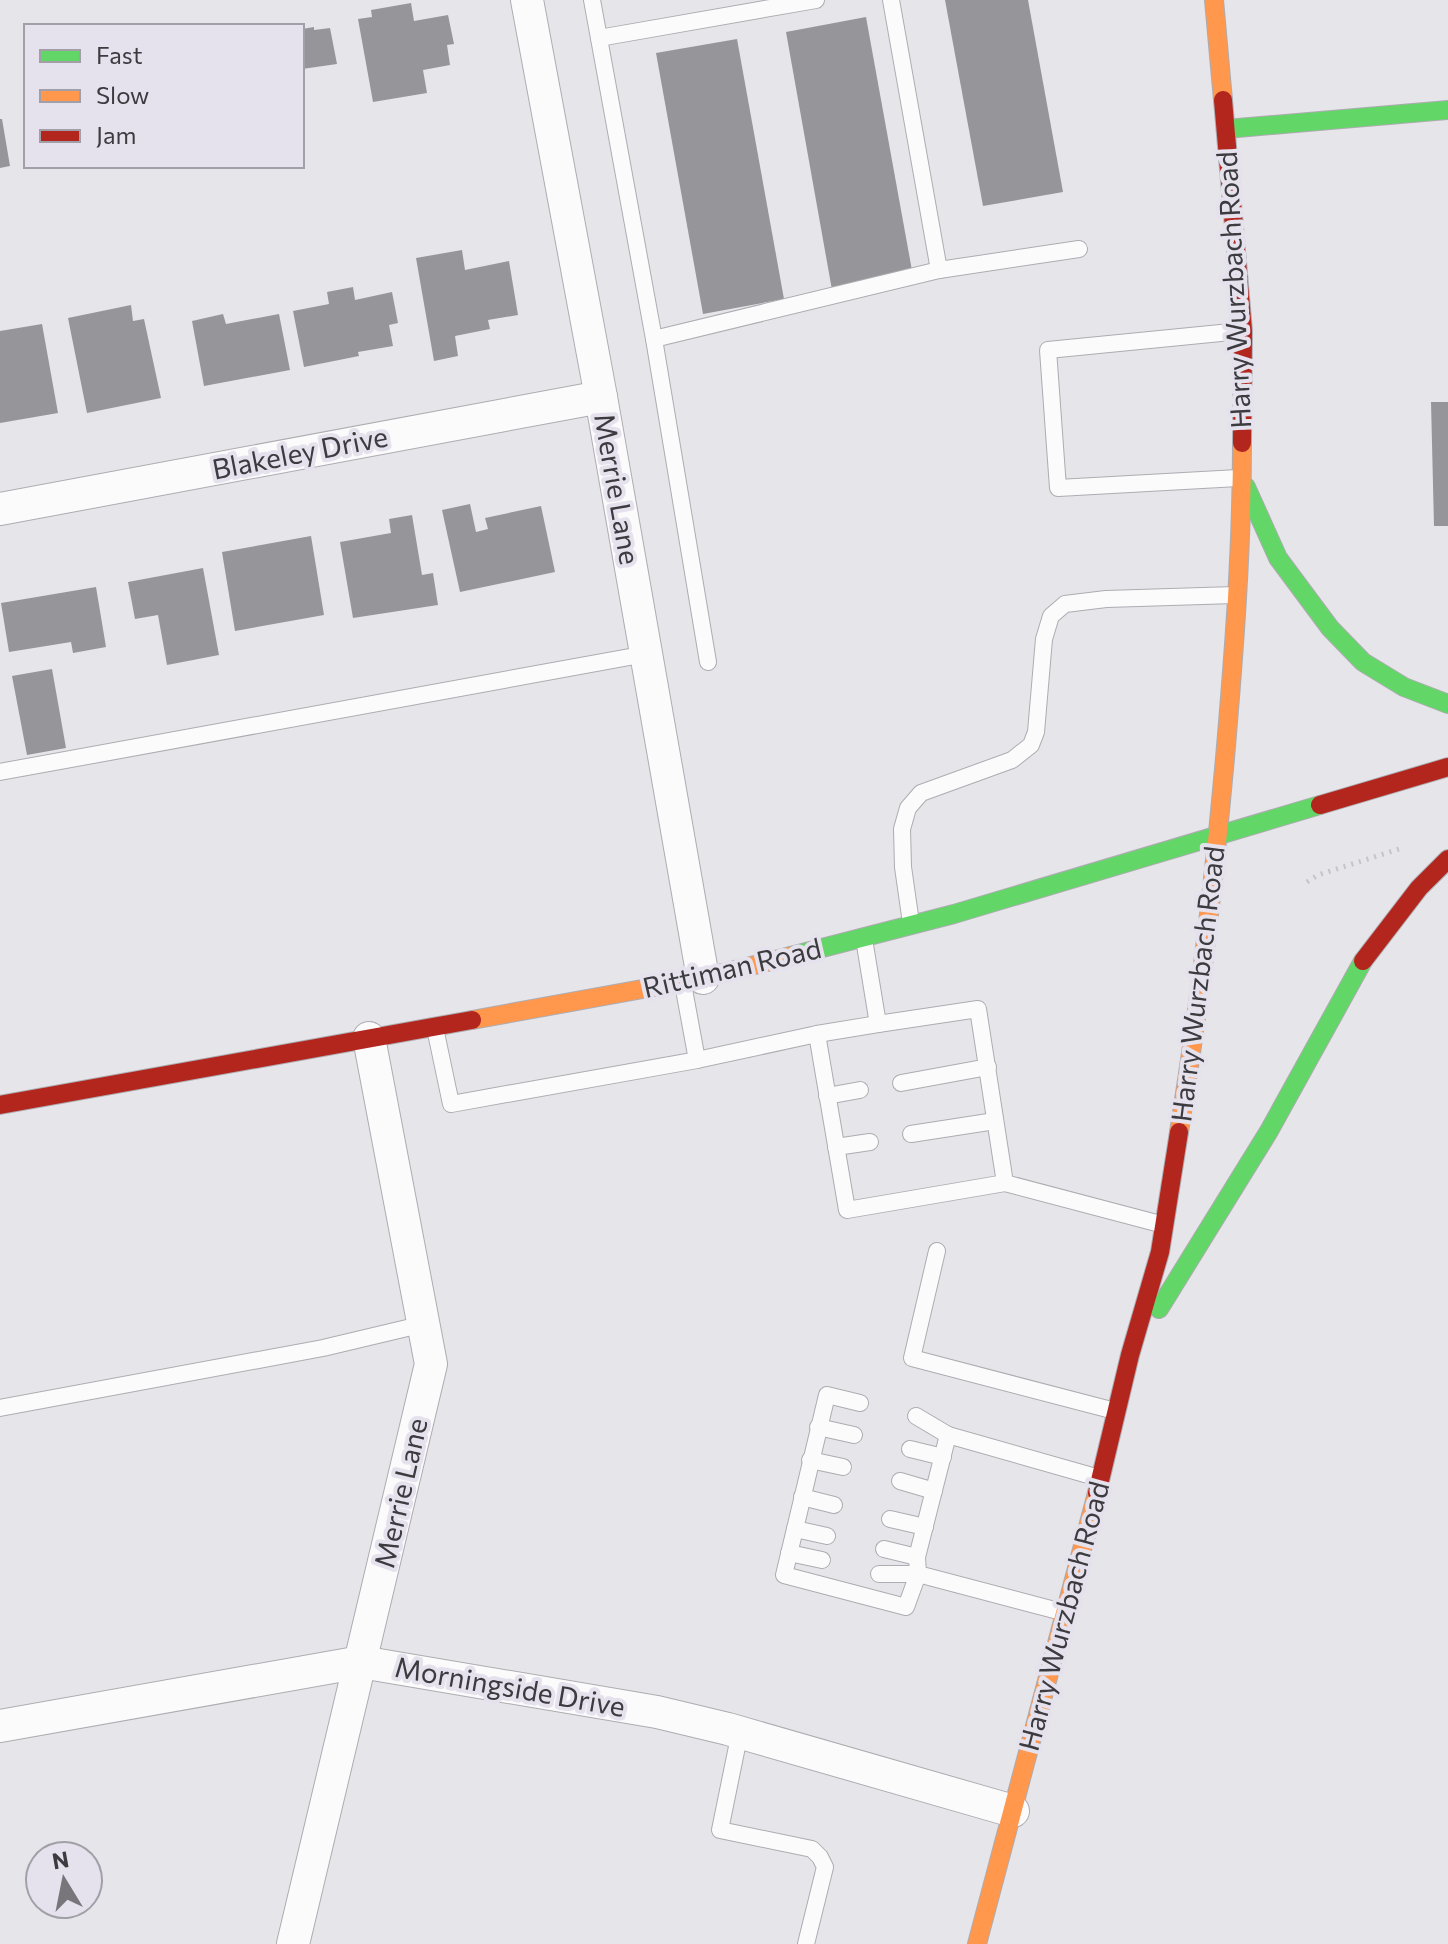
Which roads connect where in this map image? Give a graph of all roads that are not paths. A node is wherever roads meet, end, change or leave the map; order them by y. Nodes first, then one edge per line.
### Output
1 (527, 0) edge
2 (592, 0) edge
3 (816, 0) edge
4 (891, 0) edge
5 (1214, 0) edge
6 (599, 38) junction
7 (1448, 110) edge
8 (1226, 129) junction
9 (1079, 249) dead end
10 (939, 270) junction
11 (1243, 331) junction
12 (654, 339) junction
13 (601, 397) junction
14 (1242, 478) junction
15 (0, 509) edge
16 (1237, 595) junction
17 (646, 654) junction
18 (708, 662) dead end
19 (1448, 704) edge
20 (1448, 767) edge
21 (0, 772) edge
22 (1218, 835) junction
23 (1448, 859) edge
24 (912, 925) junction
25 (864, 938) junction
26 (692, 980) junction
27 (878, 1024) junction
28 (435, 1026) junction
29 (817, 1034) junction
30 (369, 1038) junction
31 (697, 1060) junction
32 (988, 1067) junction
33 (901, 1083) dead end
34 (860, 1090) dead end
35 (827, 1096) junction
36 (0, 1105) edge
37 (995, 1121) junction
38 (911, 1134) dead end
39 (870, 1142) dead end
40 (836, 1147) junction
41 (1005, 1183) junction
42 (1164, 1225) junction
43 (937, 1251) dead end
44 (424, 1324) junction
45 (1130, 1355) junction
46 (860, 1403) dead end
47 (0, 1408) edge
48 (1117, 1412) junction
49 (916, 1416) dead end
50 (818, 1427) junction
51 (854, 1435) dead end
52 (948, 1435) junction
53 (910, 1449) dead end
54 (943, 1457) junction
55 (810, 1460) junction
56 (843, 1467) dead end
57 (1101, 1479) junction
58 (900, 1481) dead end
59 (934, 1491) junction
60 (802, 1497) junction
61 (834, 1505) dead end
62 (890, 1519) dead end
63 (925, 1527) junction
64 (795, 1529) junction
65 (827, 1536) dead end
66 (884, 1549) dead end
67 (789, 1553) junction
68 (822, 1560) dead end
69 (918, 1565) junction
70 (879, 1574) dead end
71 (1065, 1612) junction
72 (361, 1662) junction
73 (0, 1726) edge
74 (740, 1732) junction
75 (1013, 1811) junction
76 (810, 1943) edge
77 (293, 1944) edge
78 (977, 1944) edge

1 - 13 street, Merrie Lane
2 - 6 lane
3 - 6 lane
4 - 10 lane
5 - 8 main road, Harry Wurzbach Road
6 - 12 lane
7 - 8 main road
8 - 11 main road, Harry Wurzbach Road
9 - 10 lane
10 - 12 lane
11 - 14 main road, Harry Wurzbach Road
11 - 14 lane
12 - 18 lane
13 - 15 street, Blakeley Drive
13 - 17 street, Merrie Lane
14 - 16 main road, Harry Wurzbach Road
14 - 19 main road
16 - 22 main road, Harry Wurzbach Road
16 - 24 lane
17 - 21 lane
17 - 26 street, Merrie Lane
20 - 22 main road, Rittiman Road
22 - 24 main road, Rittiman Road
22 - 42 main road, Harry Wurzbach Road
23 - 45 main road
24 - 25 main road, Rittiman Road
25 - 26 main road, Rittiman Road
25 - 27 lane
26 - 28 main road, Rittiman Road
26 - 31 lane
27 - 29 lane
27 - 32 lane
28 - 30 main road, Rittiman Road
28 - 31 lane
29 - 31 lane
29 - 35 lane
30 - 36 main road, Rittiman Road
30 - 44 street, Merrie Lane
32 - 33 lane
32 - 37 lane
34 - 35 lane
35 - 40 lane
37 - 38 lane
37 - 41 lane
39 - 40 lane
40 - 41 lane
41 - 42 lane
42 - 45 main road, Harry Wurzbach Road
43 - 48 lane
44 - 47 lane
44 - 72 street, Merrie Lane
45 - 48 main road, Harry Wurzbach Road
46 - 50 lane
48 - 57 main road, Harry Wurzbach Road
49 - 52 lane
50 - 51 lane
50 - 55 lane
52 - 54 lane
52 - 57 lane
53 - 54 lane
54 - 59 lane
55 - 56 lane
55 - 60 lane
57 - 71 main road, Harry Wurzbach Road
58 - 59 lane
59 - 63 lane
60 - 61 lane
60 - 64 lane
62 - 63 lane
63 - 69 lane
64 - 65 lane
64 - 67 lane
66 - 69 lane
67 - 68 lane
67 - 69 lane
69 - 70 lane
69 - 71 lane
71 - 75 main road, Harry Wurzbach Road
72 - 73 street, Morningside Drive
72 - 74 street, Morningside Drive
72 - 77 street, Merrie Lane
74 - 75 street, Morningside Drive
74 - 76 lane
75 - 78 main road, Harry Wurzbach Road

